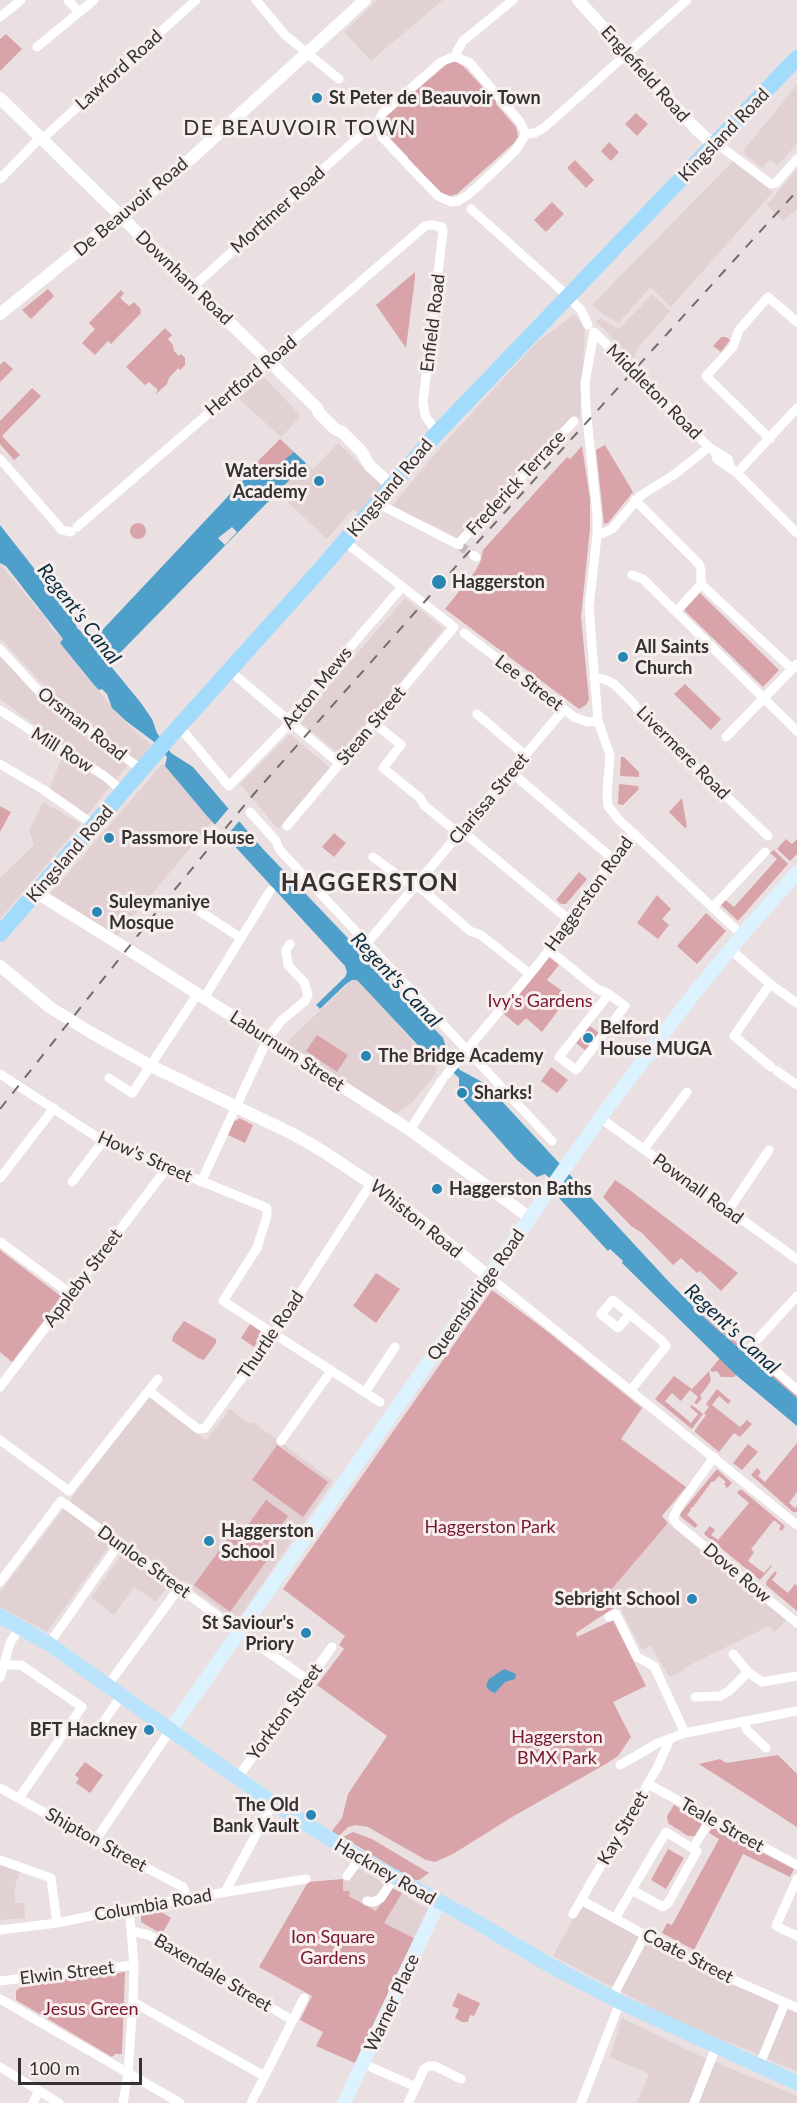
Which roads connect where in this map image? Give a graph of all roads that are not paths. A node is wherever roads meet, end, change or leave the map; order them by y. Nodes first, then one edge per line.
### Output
1 (21, 0) edge
2 (68, 0) edge
3 (94, 0) edge
4 (196, 0) edge
5 (256, 0) edge
6 (364, 0) edge
7 (513, 0) edge
8 (578, 0) edge
9 (687, 0) edge
10 (79, 12) junction
11 (0, 17) edge
12 (37, 46) dead end
13 (308, 53) junction
14 (626, 53) junction
15 (456, 57) junction
16 (797, 58) edge
17 (339, 80) dead end
18 (0, 98) edge
19 (362, 134) dead end
20 (526, 134) junction
21 (41, 138) junction
22 (716, 143) junction
23 (797, 159) edge
24 (0, 179) edge
25 (471, 209) dead end
26 (120, 216) junction
27 (425, 226) joint
28 (193, 287) junction
29 (567, 296) junction
30 (0, 314) edge
31 (797, 322) edge
32 (591, 329) junction
33 (269, 362) junction
34 (797, 408) edge
35 (574, 421) dead end
36 (437, 433) junction
37 (770, 439) junction
38 (712, 449) junction
39 (0, 459) edge
40 (733, 470) junction
41 (395, 483) junction
42 (636, 500) junction
43 (377, 503) junction
44 (797, 533) edge
45 (597, 536) junction
46 (345, 542) junction
47 (632, 575) dead end
48 (702, 584) junction
49 (402, 587) junction
50 (676, 612) junction
51 (464, 633) dead end
52 (0, 649) edge
53 (795, 667) edge
54 (230, 671) junction
55 (594, 678) junction
56 (763, 698) junction
57 (564, 709) junction
58 (0, 710) edge
59 (477, 714) dead end
60 (598, 722) junction
61 (290, 723) junction
62 (374, 723) junction
63 (175, 731) junction
64 (797, 731) edge
65 (726, 736) dead end
66 (525, 755) junction
67 (0, 764) edge
68 (340, 764) junction
69 (142, 770) junction
70 (511, 772) junction
71 (123, 792) junction
72 (250, 812) dead end
73 (94, 825) junction
74 (460, 833) junction
75 (634, 833) junction
76 (768, 836) dead end
77 (276, 841) junction
78 (765, 852) dead end
79 (373, 857) dead end
80 (613, 859) junction
81 (797, 873) edge
82 (416, 886) junction
83 (270, 891) dead end
84 (37, 893) junction
85 (187, 903) dead end
86 (713, 907) junction
87 (568, 920) junction
88 (0, 934) edge
89 (742, 934) junction
90 (241, 938) junction
91 (367, 943) junction
92 (290, 944) dead end
93 (730, 949) junction
94 (549, 950) junction
95 (0, 966) edge
96 (530, 974) junction
97 (770, 984) junction
98 (609, 994) junction
99 (201, 995) junction
100 (797, 1003) edge
101 (268, 1038) junction
102 (467, 1051) junction
103 (151, 1066) junction
104 (0, 1074) edge
105 (109, 1078) dead end
106 (797, 1085) edge
107 (687, 1092) dead end
108 (235, 1106) junction
109 (54, 1108) junction
110 (600, 1118) junction
111 (410, 1130) junction
112 (103, 1141) junction
113 (552, 1141) dead end
114 (644, 1149) junction
115 (769, 1150) dead end
116 (167, 1168) junction
117 (0, 1178) edge
118 (72, 1182) dead end
119 (201, 1182) junction
120 (372, 1182) junction
121 (728, 1211) junction
122 (534, 1213) junction
123 (0, 1242) edge
124 (794, 1253) edge
125 (488, 1276) junction
126 (71, 1294) junction
127 (797, 1296) edge
128 (630, 1314) dead end
129 (274, 1334) junction
130 (758, 1340) dead end
131 (395, 1347) dead end
132 (750, 1348) dead end
133 (331, 1371) junction
134 (158, 1378) dead end
135 (0, 1387) edge
136 (630, 1390) junction
137 (797, 1390) edge
138 (149, 1391) junction
139 (365, 1392) junction
140 (380, 1402) dead end
141 (0, 1440) edge
142 (281, 1441) dead end
143 (714, 1457) junction
144 (797, 1525) edge
145 (119, 1544) junction
146 (0, 1582) edge
147 (179, 1588) junction
148 (0, 1616) edge
149 (609, 1617) dead end
150 (227, 1623) dead end
151 (797, 1623) edge
152 (20, 1627) junction
153 (255, 1643) dead end
154 (49, 1644) junction
155 (332, 1647) dead end
156 (733, 1654) dead end
157 (4, 1665) junction
158 (748, 1672) junction
159 (797, 1676) edge
160 (0, 1678) edge
161 (308, 1680) junction
162 (108, 1685) junction
163 (122, 1695) junction
164 (695, 1697) dead end
165 (797, 1711) edge
166 (744, 1721) junction
167 (171, 1730) junction
168 (685, 1733) junction
169 (95, 1734) dead end
170 (670, 1739) junction
171 (766, 1749) dead end
172 (620, 1765) dead end
173 (238, 1777) junction
174 (648, 1784) junction
175 (0, 1788) edge
176 (19, 1798) junction
177 (273, 1803) junction
178 (711, 1818) junction
179 (95, 1841) junction
180 (693, 1848) junction
181 (360, 1858) junction
182 (0, 1860) edge
183 (797, 1864) edge
184 (346, 1876) dead end
185 (394, 1878) junction
186 (306, 1879) dead end
187 (797, 1880) edge
188 (632, 1890) junction
189 (225, 1892) junction
190 (187, 1898) junction
191 (367, 1900) dead end
192 (581, 1900) junction
193 (439, 1902) junction
194 (129, 1908) junction
195 (573, 1914) dead end
196 (615, 1918) junction
197 (57, 1923) junction
198 (0, 1930) edge
199 (132, 1931) junction
200 (645, 1935) junction
201 (797, 1936) edge
202 (134, 1965) junction
203 (0, 1981) edge
204 (304, 1998) dead end
205 (0, 2000) edge
206 (616, 2000) junction
207 (133, 2002) junction
208 (785, 2003) junction
209 (797, 2008) edge
210 (292, 2020) junction
211 (716, 2047) junction
212 (364, 2064) junction
213 (759, 2066) junction
214 (0, 2067) edge
215 (128, 2074) junction
216 (264, 2076) junction
217 (461, 2079) dead end
218 (797, 2083) edge
219 (416, 2087) junction
220 (39, 2091) junction
221 (33, 2103) edge
222 (59, 2103) edge
223 (123, 2103) edge
224 (180, 2103) edge
225 (251, 2103) edge
226 (344, 2103) edge
227 (408, 2103) edge
228 (580, 2103) edge
229 (694, 2103) edge

1 - 11 street
2 - 10 street
3 - 10 street
4 - 21 street, Lawford Road
5 - 13 street
6 - 13 street, De Beauvoir Road
7 - 15 street
8 - 14 street, Englefield Road
9 - 14 street
10 - 12 street
13 - 17 street
13 - 26 street, De Beauvoir Road
14 - 20 street
14 - 22 street, Englefield Road
15 - 20 street
15 - 20 street
16 - 22 highway, Kingsland Road
18 - 21 street, Downham Road
19 - 28 street, Mortimer Road
21 - 24 street, Lawford Road
21 - 26 street, Downham Road
22 - 23 street
22 - 29 highway, Kingsland Road
25 - 29 street, Middleton Road
26 - 28 street, Downham Road
26 - 30 street, De Beauvoir Road
27 - 33 street, Hertford Road
27 - 36 street, Enfield Road
28 - 33 street, Downham Road
29 - 32 street, Middleton Road
29 - 36 highway, Kingsland Road
31 - 37 street
32 - 38 street, Middleton Road
32 - 45 street, Haggerston Road
33 - 39 street, Hertford Road
33 - 41 street, Downham Road
34 - 37 street
35 - 43 street, Frederick Terrace
36 - 41 highway, Kingsland Road
37 - 40 street
38 - 40 street, Middleton Road
38 - 42 street
40 - 44 street, Middleton Road
41 - 43 highway, Kingsland Road
42 - 45 street
42 - 48 street
43 - 46 highway, Kingsland Road
45 - 55 street, Haggerston Road
46 - 49 street
46 - 54 highway, Kingsland Road
47 - 50 street
48 - 50 street
48 - 53 street
49 - 61 street, Acton Mews
49 - 62 street, Stean Street
50 - 56 street
51 - 57 street, Lee Street
52 - 69 street, Orsman Road
53 - 56 street
54 - 61 street
54 - 63 highway, Kingsland Road
55 - 60 street, Haggerston Road
55 - 76 street, Livermere Road
56 - 64 street
56 - 65 street
57 - 60 street, Lee Street
57 - 66 street, Clarissa Street
58 - 71 street, Mill Row
59 - 66 street
60 - 75 street, Haggerston Road
61 - 63 street, Acton Mews
61 - 68 street
62 - 68 street, Stean Street
62 - 74 street
63 - 69 highway, Kingsland Road
66 - 70 street, Clarissa Street
67 - 73 street
68 - 77 street, Stean Street
69 - 71 highway, Kingsland Road
70 - 74 street, Clarissa Street
70 - 80 street
71 - 73 highway, Kingsland Road
72 - 77 street
73 - 84 highway, Kingsland Road
74 - 82 street, Clarissa Street
74 - 87 street
75 - 80 street, Haggerston Road
75 - 86 street
77 - 91 street
78 - 86 street
79 - 82 street
80 - 87 street, Haggerston Road
81 - 89 main road, Queensbridge Road
82 - 91 street, Clarissa Street
82 - 96 street
83 - 90 street
84 - 88 highway, Kingsland Road
84 - 99 street, Laburnum Street
85 - 90 street
86 - 89 street
87 - 94 street, Haggerston Road
89 - 93 main road, Queensbridge Road
90 - 99 street
91 - 102 street
92 - 101 street
93 - 97 street
93 - 110 main road, Queensbridge Road
94 - 96 street, Haggerston Road
94 - 98 street
95 - 103 street, Whiston Road
96 - 102 street, Haggerston Road
97 - 100 street
97 - 106 street
98 - 98 street
99 - 101 street, Laburnum Street
99 - 103 street
101 - 108 street
101 - 111 street, Laburnum Street
102 - 111 street, Haggerston Road
102 - 113 street
103 - 105 street
103 - 108 street, Whiston Road
104 - 109 street, How's Street
107 - 114 street
108 - 119 street
108 - 120 street, Whiston Road
109 - 112 street, How's Street
109 - 117 street
110 - 114 street, Pownall Road
110 - 122 main road, Queensbridge Road
111 - 122 street, Laburnum Street
112 - 116 street, How's Street
112 - 118 street
114 - 121 street, Pownall Road
115 - 121 street
116 - 119 street, How's Street
116 - 126 street, Appleby Street
119 - 129 street, How's Street
120 - 125 street, Whiston Road
120 - 129 street, Thurtle Road
121 - 124 street, Pownall Road
122 - 125 main road, Queensbridge Road
123 - 126 street
125 - 136 street, Whiston Road
125 - 167 main road, Queensbridge Road
126 - 135 street, Appleby Street
127 - 130 street
128 - 136 street
129 - 133 street
129 - 138 street, Thurtle Road
131 - 139 street
132 - 137 street
133 - 139 street
133 - 142 street
134 - 138 street
136 - 143 street, Whiston Road
138 - 141 street
139 - 140 street
143 - 144 street, Whiston Road
143 - 151 street, Dove Row
145 - 146 street, Dunloe Street
145 - 147 street, Dunloe Street
145 - 154 street
147 - 150 street, Dunloe Street
147 - 162 street
148 - 152 main road, Hackney Road
149 - 168 street
152 - 154 main road, Hackney Road
152 - 157 street
153 - 161 street
154 - 162 main road, Hackney Road
155 - 161 street, Yorkton Street
156 - 158 street
157 - 160 street
157 - 176 street
158 - 159 street
158 - 164 street
161 - 173 street, Yorkton Street
162 - 163 main road, Hackney Road
163 - 167 main road, Hackney Road
163 - 169 street
165 - 166 street
166 - 168 street
166 - 171 street
167 - 173 main road, Hackney Road
167 - 179 street
168 - 170 street
170 - 172 street
170 - 174 street, Kay Street
173 - 177 main road, Hackney Road
174 - 178 street, Teale Street
174 - 192 street, Kay Street
175 - 176 street, Shipton Street
176 - 179 street, Shipton Street
177 - 181 main road, Hackney Road
177 - 189 street
178 - 180 street
178 - 183 street, Teale Street
179 - 190 street, Shipton Street
180 - 188 street
180 - 188 street
181 - 184 street
181 - 185 main road, Hackney Road
182 - 197 street
185 - 191 street
185 - 193 main road, Hackney Road
186 - 189 street, Columbia Road
187 - 201 street
188 - 196 street
189 - 190 street, Columbia Road
190 - 194 street, Columbia Road
192 - 195 street, Kay Street
192 - 196 street, Coate Street
193 - 206 main road, Hackney Road
193 - 212 main road, Warner Place
194 - 197 street, Columbia Road
194 - 199 street
196 - 200 street, Coate Street
197 - 198 street, Columbia Road
199 - 202 street
199 - 210 street, Baxendale Street
200 - 206 street
200 - 208 street, Coate Street
202 - 203 street, Elwin Street
202 - 207 street
204 - 210 street
205 - 215 street
206 - 211 main road, Hackney Road
206 - 228 street
207 - 215 street
207 - 216 street
208 - 209 street, Coate Street
208 - 213 street
210 - 216 street
211 - 213 main road, Hackney Road
211 - 229 street
212 - 219 street
212 - 226 main road, Warner Place
213 - 218 main road, Hackney Road
214 - 220 street
215 - 223 street
215 - 224 street
216 - 225 street
217 - 219 street
219 - 227 street
220 - 221 street
220 - 222 street

